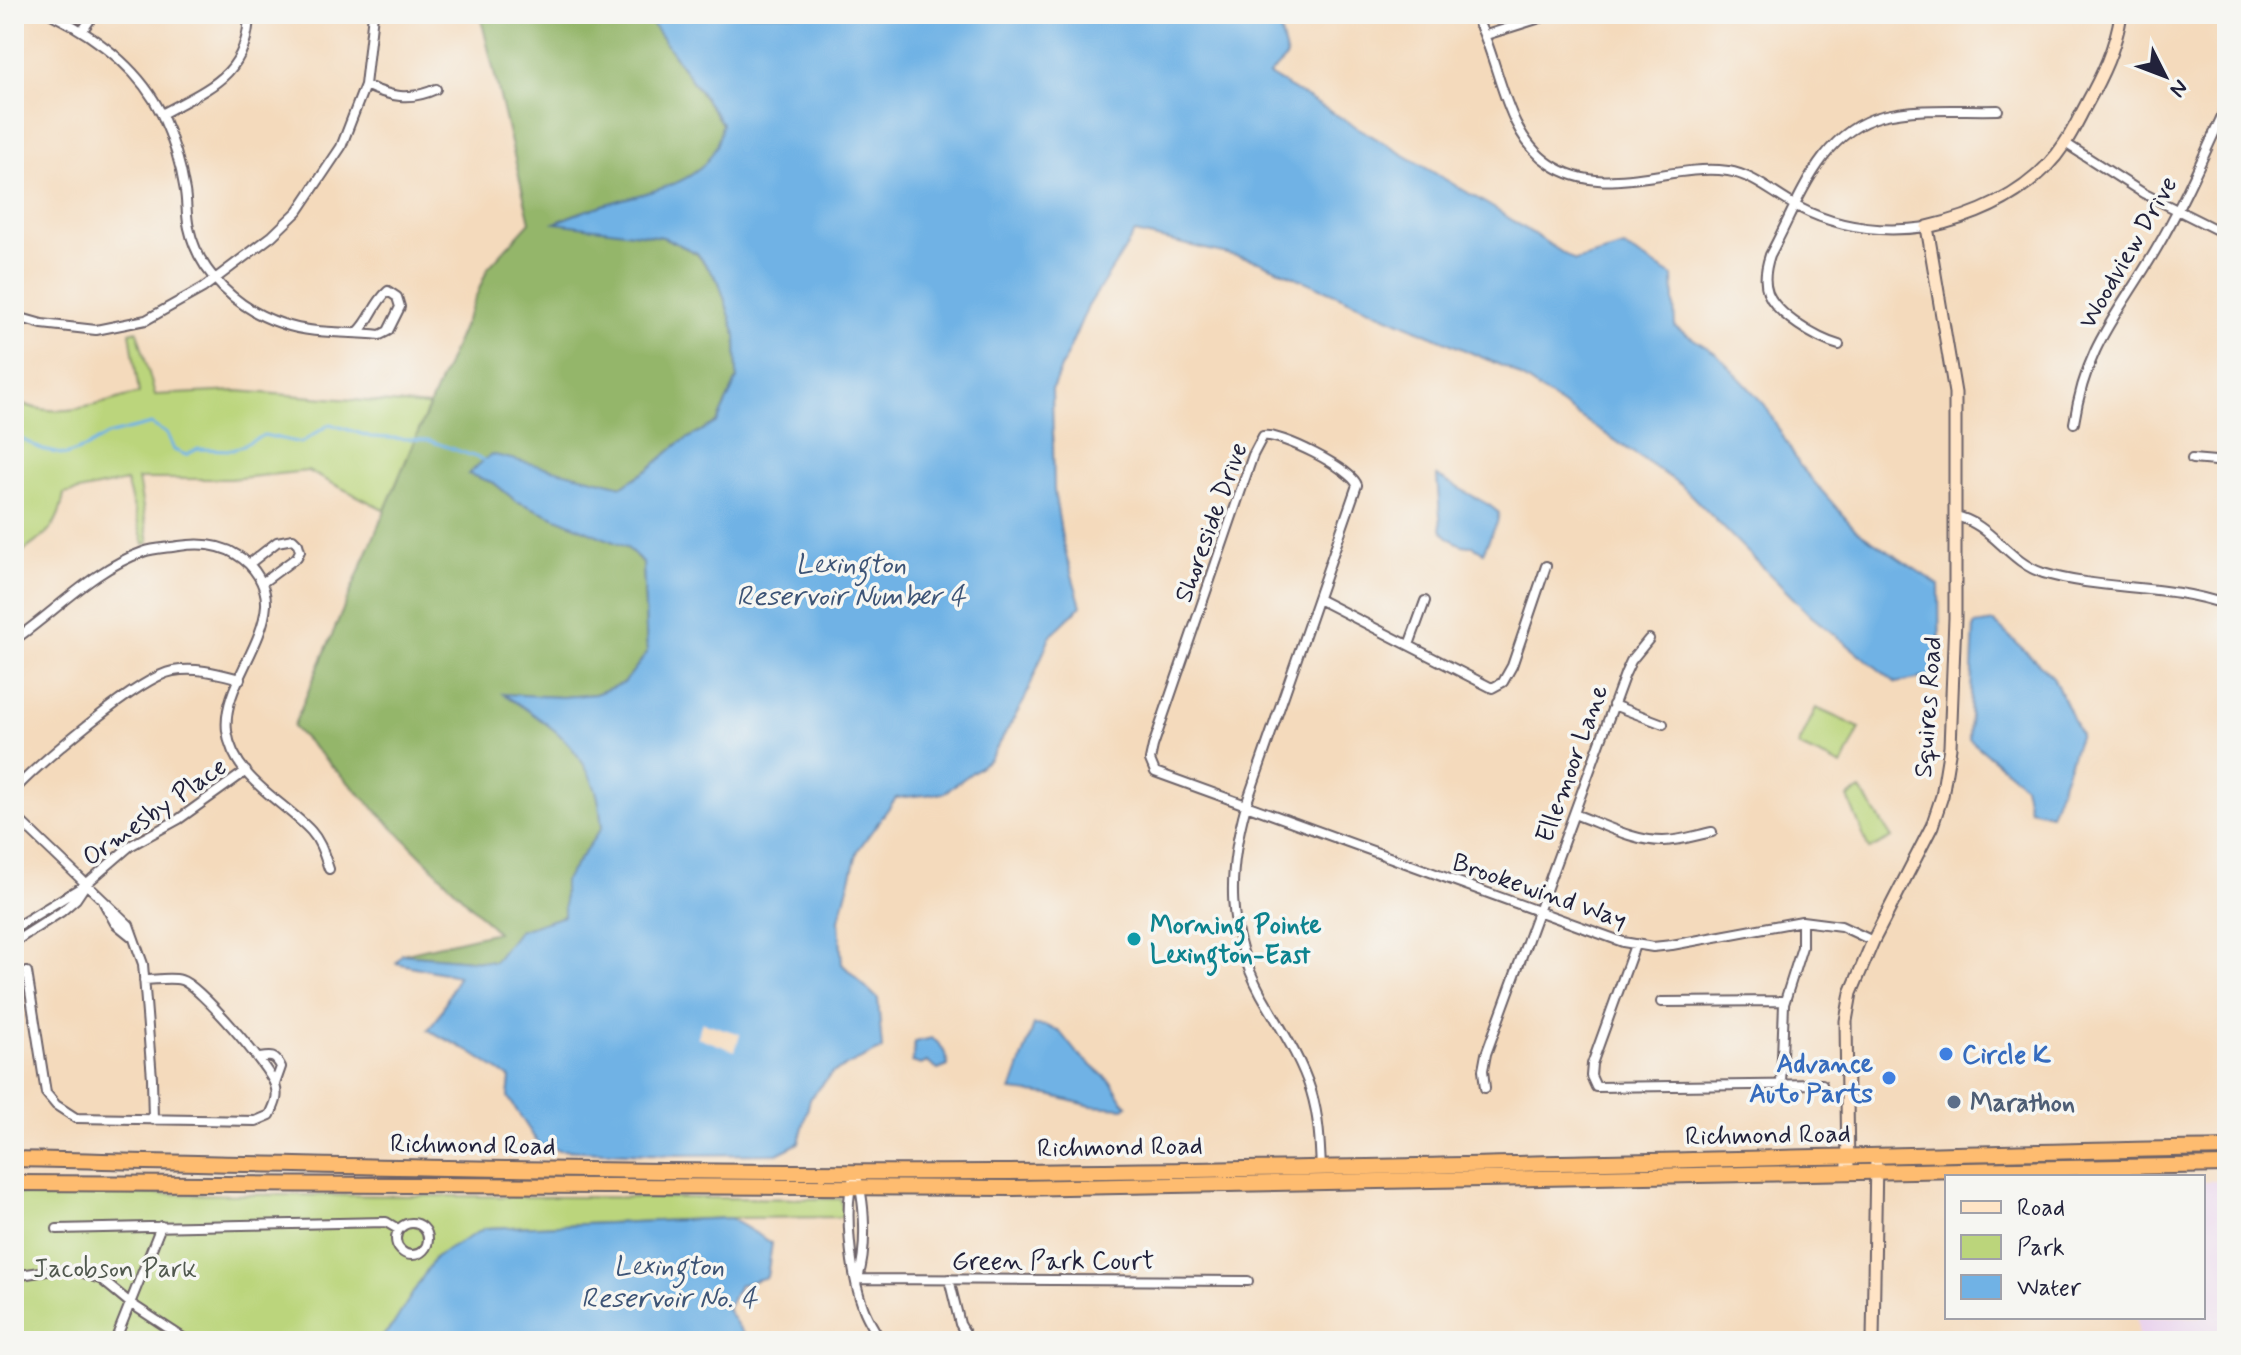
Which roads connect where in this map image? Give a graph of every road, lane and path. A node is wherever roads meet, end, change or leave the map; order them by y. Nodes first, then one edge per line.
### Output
1 (51, 14) edge
2 (94, 14) edge
3 (249, 14) edge
4 (373, 14) edge
5 (1474, 14) edge
6 (1553, 14) edge
7 (2121, 14) edge
8 (83, 30) junction
9 (1486, 35) junction
10 (365, 85) junction
11 (436, 89) dead end
12 (2227, 105) edge
13 (1998, 110) dead end
14 (162, 114) junction
15 (2065, 143) junction
16 (1796, 206) junction
17 (2178, 211) junction
18 (1927, 227) junction
19 (2227, 235) edge
20 (215, 280) junction
21 (14, 316) edge
22 (358, 332) junction
23 (1839, 345) dead end
24 (2074, 423) dead end
25 (2192, 459) dead end
26 (2227, 462) edge
27 (1955, 516) junction
28 (249, 564) junction
29 (1546, 566) dead end
30 (262, 583) junction
31 (1318, 599) junction
32 (1425, 601) dead end
33 (2227, 605) edge
34 (1649, 639) dead end
35 (14, 640) edge
36 (1409, 645) junction
37 (240, 679) junction
38 (1613, 705) junction
39 (1663, 724) dead end
40 (246, 771) junction
41 (14, 790) edge
42 (1246, 805) junction
43 (1574, 814) junction
44 (14, 815) edge
45 (1712, 832) dead end
46 (329, 869) dead end
47 (86, 884) junction
48 (1538, 912) junction
49 (1802, 921) junction
50 (14, 928) edge
51 (1873, 941) junction
52 (14, 942) edge
53 (1635, 945) junction
54 (27, 972) dead end
55 (144, 980) junction
56 (1784, 1001) junction
57 (1661, 1002) dead end
58 (14, 1034) edge
59 (259, 1058) junction
60 (275, 1084) junction
61 (1781, 1084) junction
62 (1822, 1084) dead end
63 (1485, 1088) dead end
64 (14, 1109) edge
65 (153, 1120) junction
66 (2227, 1148) edge
67 (14, 1159) edge
68 (1848, 1164) junction
69 (1876, 1164) junction
70 (2227, 1165) edge
71 (1321, 1167) junction
72 (855, 1172) junction
73 (1322, 1182) junction
74 (14, 1183) edge
75 (855, 1188) junction
76 (161, 1226) junction
77 (57, 1229) dead end
78 (398, 1229) junction
79 (14, 1276) edge
80 (857, 1279) junction
81 (949, 1279) junction
82 (1248, 1281) dead end
83 (130, 1303) junction
84 (115, 1341) edge
85 (188, 1341) edge
86 (881, 1341) edge
87 (970, 1341) edge
88 (1873, 1341) edge

1 - 8 street
2 - 8 street
3 - 14 street
4 - 10 street
5 - 9 street
6 - 9 street
7 - 15 street
8 - 14 street
9 - 16 street
10 - 11 street
10 - 20 street
12 - 17 street, Woodview Drive
13 - 16 street
14 - 20 street
15 - 17 street
15 - 18 street
16 - 18 street
16 - 23 street
17 - 19 street
17 - 24 street, Woodview Drive
18 - 27 street, Squires Road
20 - 21 street
20 - 22 street
22 - 22 street
25 - 26 street
27 - 33 street
27 - 51 street, Squires Road
28 - 30 street
28 - 30 street
28 - 35 street
29 - 36 street
30 - 37 street
31 - 36 street
31 - 42 street, Shoreside Drive
31 - 42 street, Shoreside Drive
32 - 36 street
34 - 38 street, Ellemoor Lane
37 - 40 street
37 - 41 street
38 - 39 street
38 - 43 street, Ellemoor Lane
40 - 46 street
40 - 47 street, Ormesby Place
42 - 48 street, Brookewind Way
42 - 71 street, Shoreside Drive
43 - 45 street
43 - 48 street, Ellemoor Lane
44 - 47 street
47 - 50 street, Ormesby Place
47 - 52 street, Ormesby Place
47 - 55 street
48 - 53 street, Brookewind Way
48 - 63 street, Ellemoor Lane
49 - 51 street, Brookewind Way
49 - 53 street, Brookewind Way
49 - 56 street
51 - 68 street, Squires Road
53 - 61 street
54 - 65 street
55 - 59 street
55 - 65 street
56 - 57 street
56 - 61 street
58 - 64 street
59 - 60 street
59 - 60 street
60 - 65 street
61 - 62 street
66 - 69 highway, Richmond Road
67 - 72 highway, Richmond Road
68 - 69 highway, Richmond Road
68 - 71 highway, Richmond Road
68 - 73 highway, Richmond Road
69 - 70 highway, Richmond Road
69 - 88 street
71 - 72 highway, Richmond Road
71 - 73 street, Shoreside Drive
72 - 75 street
73 - 75 highway, Richmond Road
74 - 75 highway, Richmond Road
75 - 80 street
76 - 77 street
76 - 78 street
76 - 83 street
78 - 78 street
79 - 83 street
80 - 81 street, Green Park Court
80 - 86 street
81 - 82 street, Green Park Court
81 - 87 street
83 - 84 street
83 - 85 street

